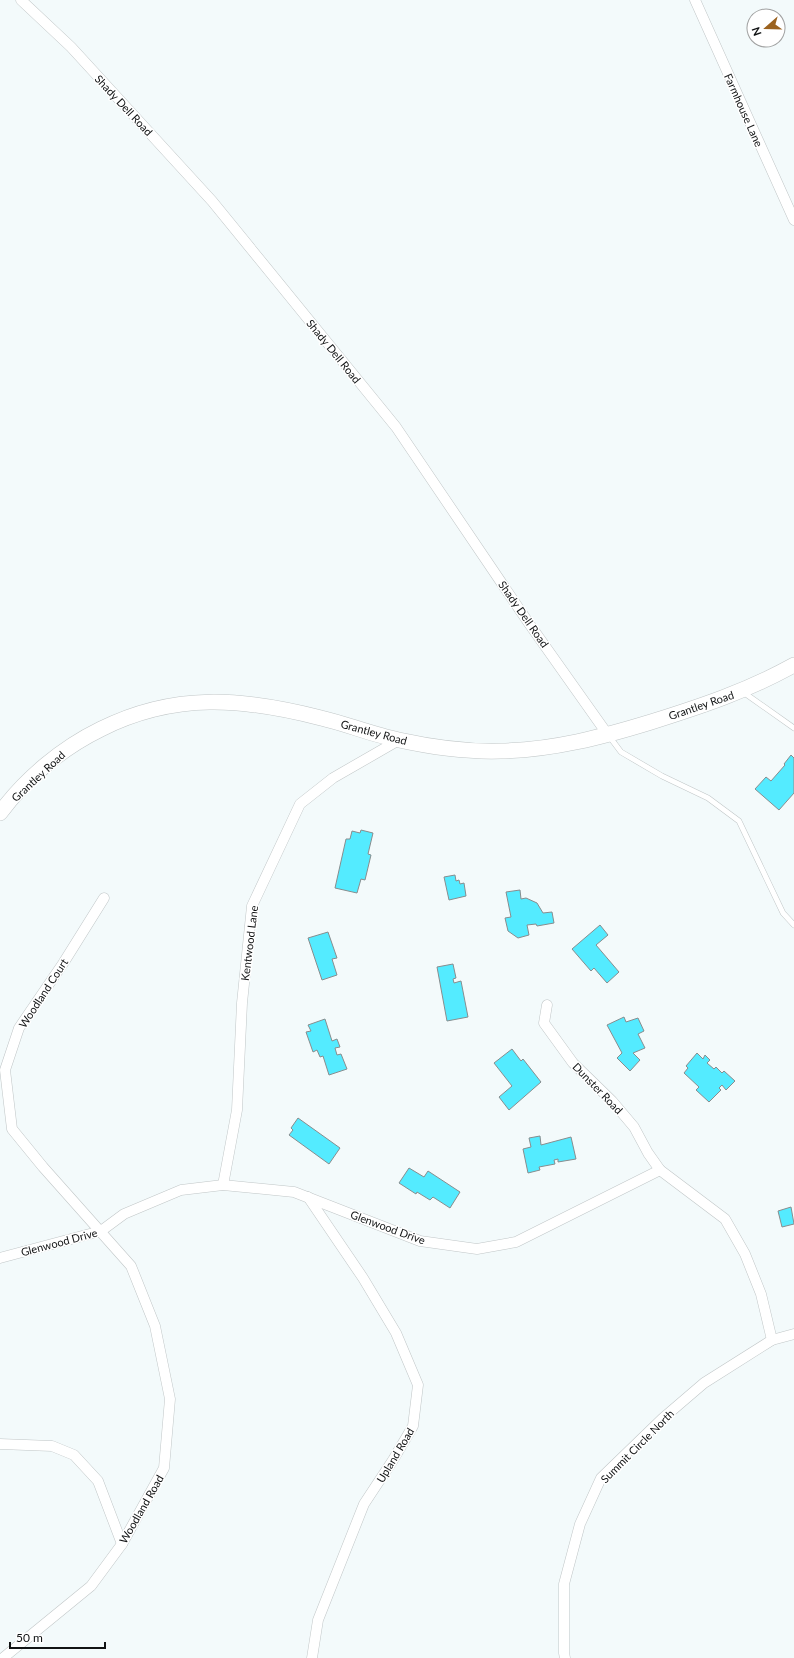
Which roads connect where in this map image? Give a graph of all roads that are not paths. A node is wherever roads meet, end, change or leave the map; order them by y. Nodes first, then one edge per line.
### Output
1 (21, 0) edge
2 (695, 0) edge
3 (794, 220) edge
4 (794, 665) edge
5 (742, 691) junction
6 (794, 728) edge
7 (608, 735) junction
8 (398, 740) junction
9 (0, 813) edge
10 (104, 898) dead end
11 (794, 925) edge
12 (547, 1005) dead end
13 (660, 1170) junction
14 (223, 1185) junction
15 (308, 1197) junction
16 (101, 1231) junction
17 (0, 1258) edge
18 (794, 1334) edge
19 (772, 1340) junction
20 (0, 1444) edge
21 (122, 1544) junction
22 (3, 1658) edge
23 (312, 1658) edge
24 (565, 1658) edge

1 - 7 street, Shady Dell Road
2 - 3 street, Farmhouse Lane
4 - 5 street, Grantley Road
5 - 6 lane
5 - 7 street, Grantley Road
7 - 8 street, Grantley Road
7 - 11 lane
8 - 9 street, Grantley Road
8 - 14 street, Kentwood Lane
10 - 16 street, Woodland Court
12 - 13 street, Dunster Road
13 - 15 street, Glenwood Drive
13 - 19 street
14 - 15 street, Glenwood Drive
14 - 16 street, Glenwood Drive
15 - 23 street, Upland Road
16 - 17 street, Glenwood Drive
16 - 21 street, Woodland Road
18 - 19 street, Summit Circle North
19 - 24 street, Summit Circle North
20 - 21 street
21 - 22 street, Woodland Road

